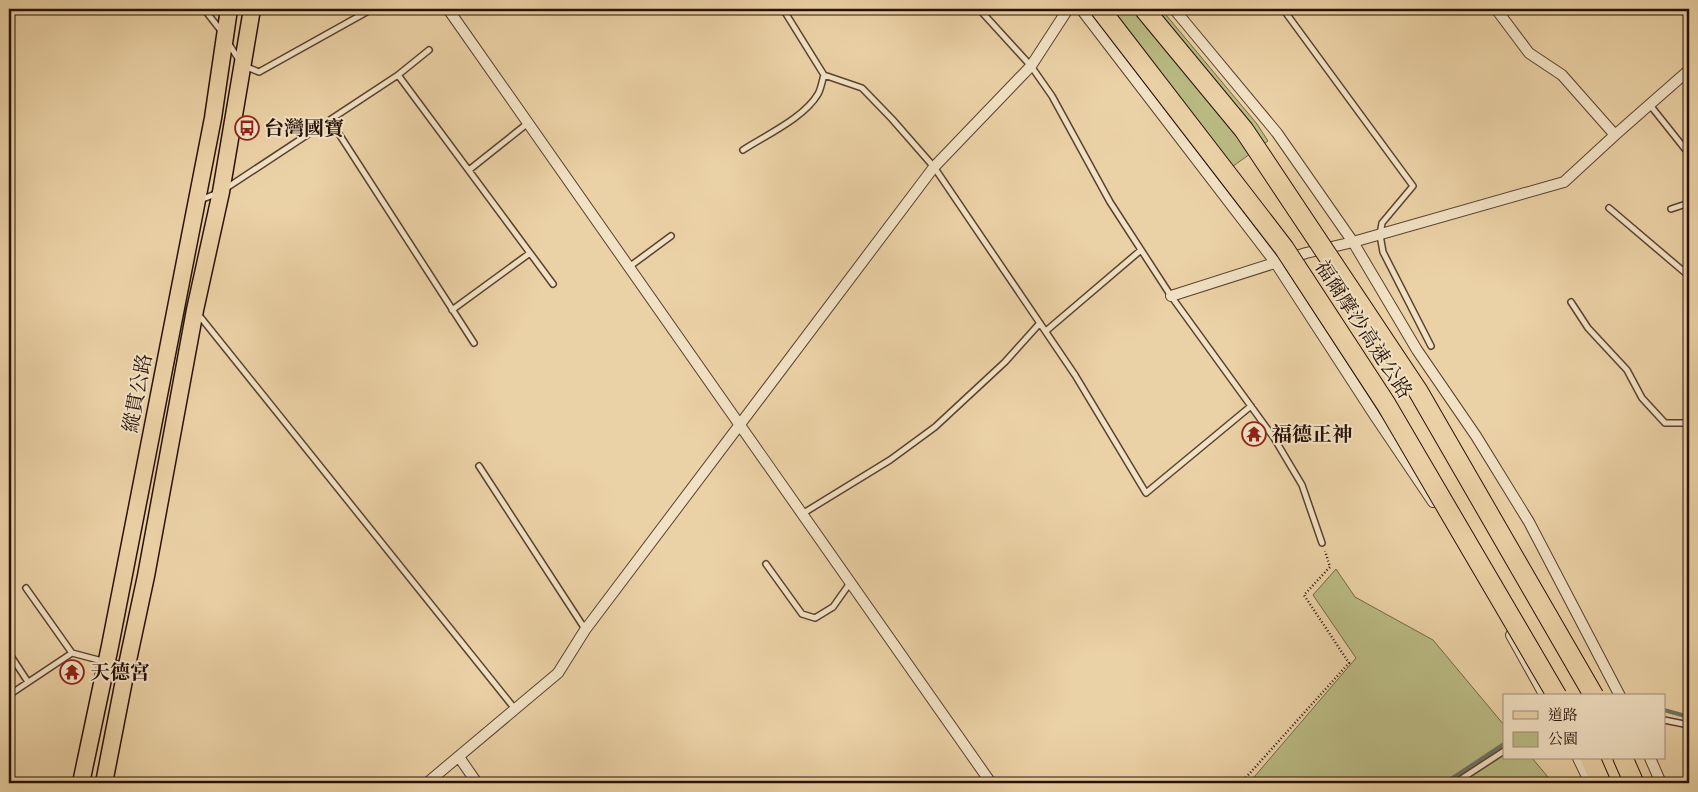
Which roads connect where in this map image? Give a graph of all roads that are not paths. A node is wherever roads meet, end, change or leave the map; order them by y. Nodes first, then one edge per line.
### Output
1 (204, 9) edge
2 (230, 9) edge
3 (252, 9) edge
4 (372, 9) edge
5 (448, 9) edge
6 (783, 9) edge
7 (979, 9) edge
8 (1068, 9) edge
9 (1081, 9) edge
10 (1100, 9) edge
11 (1144, 9) edge
12 (1174, 9) edge
13 (1283, 9) edge
14 (1496, 9) edge
15 (226, 38) junction
16 (429, 50) dead end
17 (242, 65) junction
18 (1031, 66) junction
19 (1689, 70) edge
20 (398, 75) junction
21 (824, 75) junction
22 (1650, 105) junction
23 (330, 120) junction
24 (528, 124) junction
25 (1615, 135) junction
26 (743, 150) dead end
27 (1689, 154) edge
28 (934, 167) junction
29 (469, 170) junction
30 (221, 192) junction
31 (196, 202) junction
32 (1689, 203) edge
33 (1609, 208) dead end
34 (1671, 208) dead end
35 (1380, 235) junction
36 (671, 236) dead end
37 (1353, 242) junction
38 (1142, 250) junction
39 (530, 253) junction
40 (1275, 262) junction
41 (629, 267) junction
42 (1689, 276) edge
43 (554, 284) dead end
44 (1171, 296) junction
45 (1571, 302) dead end
46 (195, 310) junction
47 (452, 310) junction
48 (1040, 323) junction
49 (1046, 331) junction
50 (474, 343) dead end
51 (1431, 346) dead end
52 (1251, 406) junction
53 (739, 424) junction
54 (1689, 425) edge
55 (479, 466) dead end
56 (802, 514) junction
57 (1322, 543) road end
58 (766, 564) dead end
59 (850, 583) junction
60 (26, 588) dead end
61 (585, 630) junction
62 (9, 653) edge
63 (72, 653) junction
64 (106, 662) junction
65 (127, 665) junction
66 (28, 682) junction
67 (1544, 694) edge
68 (1556, 694) edge
69 (1593, 694) edge
70 (1619, 694) edge
71 (9, 695) edge
72 (515, 709) junction
73 (1666, 720) edge
74 (1689, 725) edge
75 (1503, 752) edge
76 (459, 757) junction
77 (1579, 760) edge
78 (1591, 760) edge
79 (1624, 760) edge
80 (1651, 760) edge
81 (81, 783) edge
82 (104, 783) edge
83 (427, 783) edge
84 (477, 783) edge
85 (992, 783) edge
86 (1455, 783) edge
87 (1590, 783) edge
88 (1601, 783) edge
89 (1634, 783) edge
90 (1661, 783) edge

1 - 15 lane
2 - 15 main road, 縱貫公路
3 - 17 main road, 縱貫公路
4 - 17 lane
5 - 24 street
6 - 21 lane
7 - 18 lane
8 - 18 street
9 - 40 street
10 - 68 highway, 福爾摩沙高速公路, bridge
11 - 69 highway, 福爾摩沙高速公路, bridge
12 - 37 street
13 - 35 lane
14 - 25 street
15 - 17 lane
15 - 31 main road, 縱貫公路
16 - 20 lane
17 - 30 main road, 縱貫公路
18 - 28 street
18 - 38 lane
19 - 22 street
20 - 23 lane
20 - 29 lane
21 - 26 lane
21 - 28 lane
22 - 25 street
22 - 27 lane
23 - 30 lane
23 - 47 lane
24 - 29 lane
24 - 41 street
25 - 35 street
28 - 48 lane
28 - 53 street
29 - 39 lane
30 - 31 lane
30 - 46 main road, 縱貫公路
31 - 64 main road, 縱貫公路
32 - 34 lane
33 - 42 lane
35 - 37 street
35 - 51 lane
36 - 41 lane
37 - 40 street
37 - 70 street
38 - 44 lane
38 - 49 lane
39 - 43 lane
39 - 47 lane
40 - 44 street
40 - 67 street
41 - 53 street
44 - 52 lane
45 - 54 lane
46 - 65 main road, 縱貫公路
46 - 72 lane
47 - 50 lane
48 - 49 lane
48 - 56 lane
49 - 52 lane
52 - 57 lane
53 - 56 street
53 - 61 street
55 - 61 lane
56 - 59 street
58 - 59 lane
59 - 85 street
60 - 63 lane
61 - 72 street
62 - 66 lane
63 - 64 lane
63 - 66 lane
64 - 65 lane
64 - 81 main road, 縱貫公路
65 - 82 main road, 縱貫公路
66 - 71 lane
72 - 76 street
73 - 74 lane
75 - 86 lane
76 - 83 street
76 - 84 street
77 - 87 street
78 - 88 highway
79 - 89 highway
80 - 90 street

